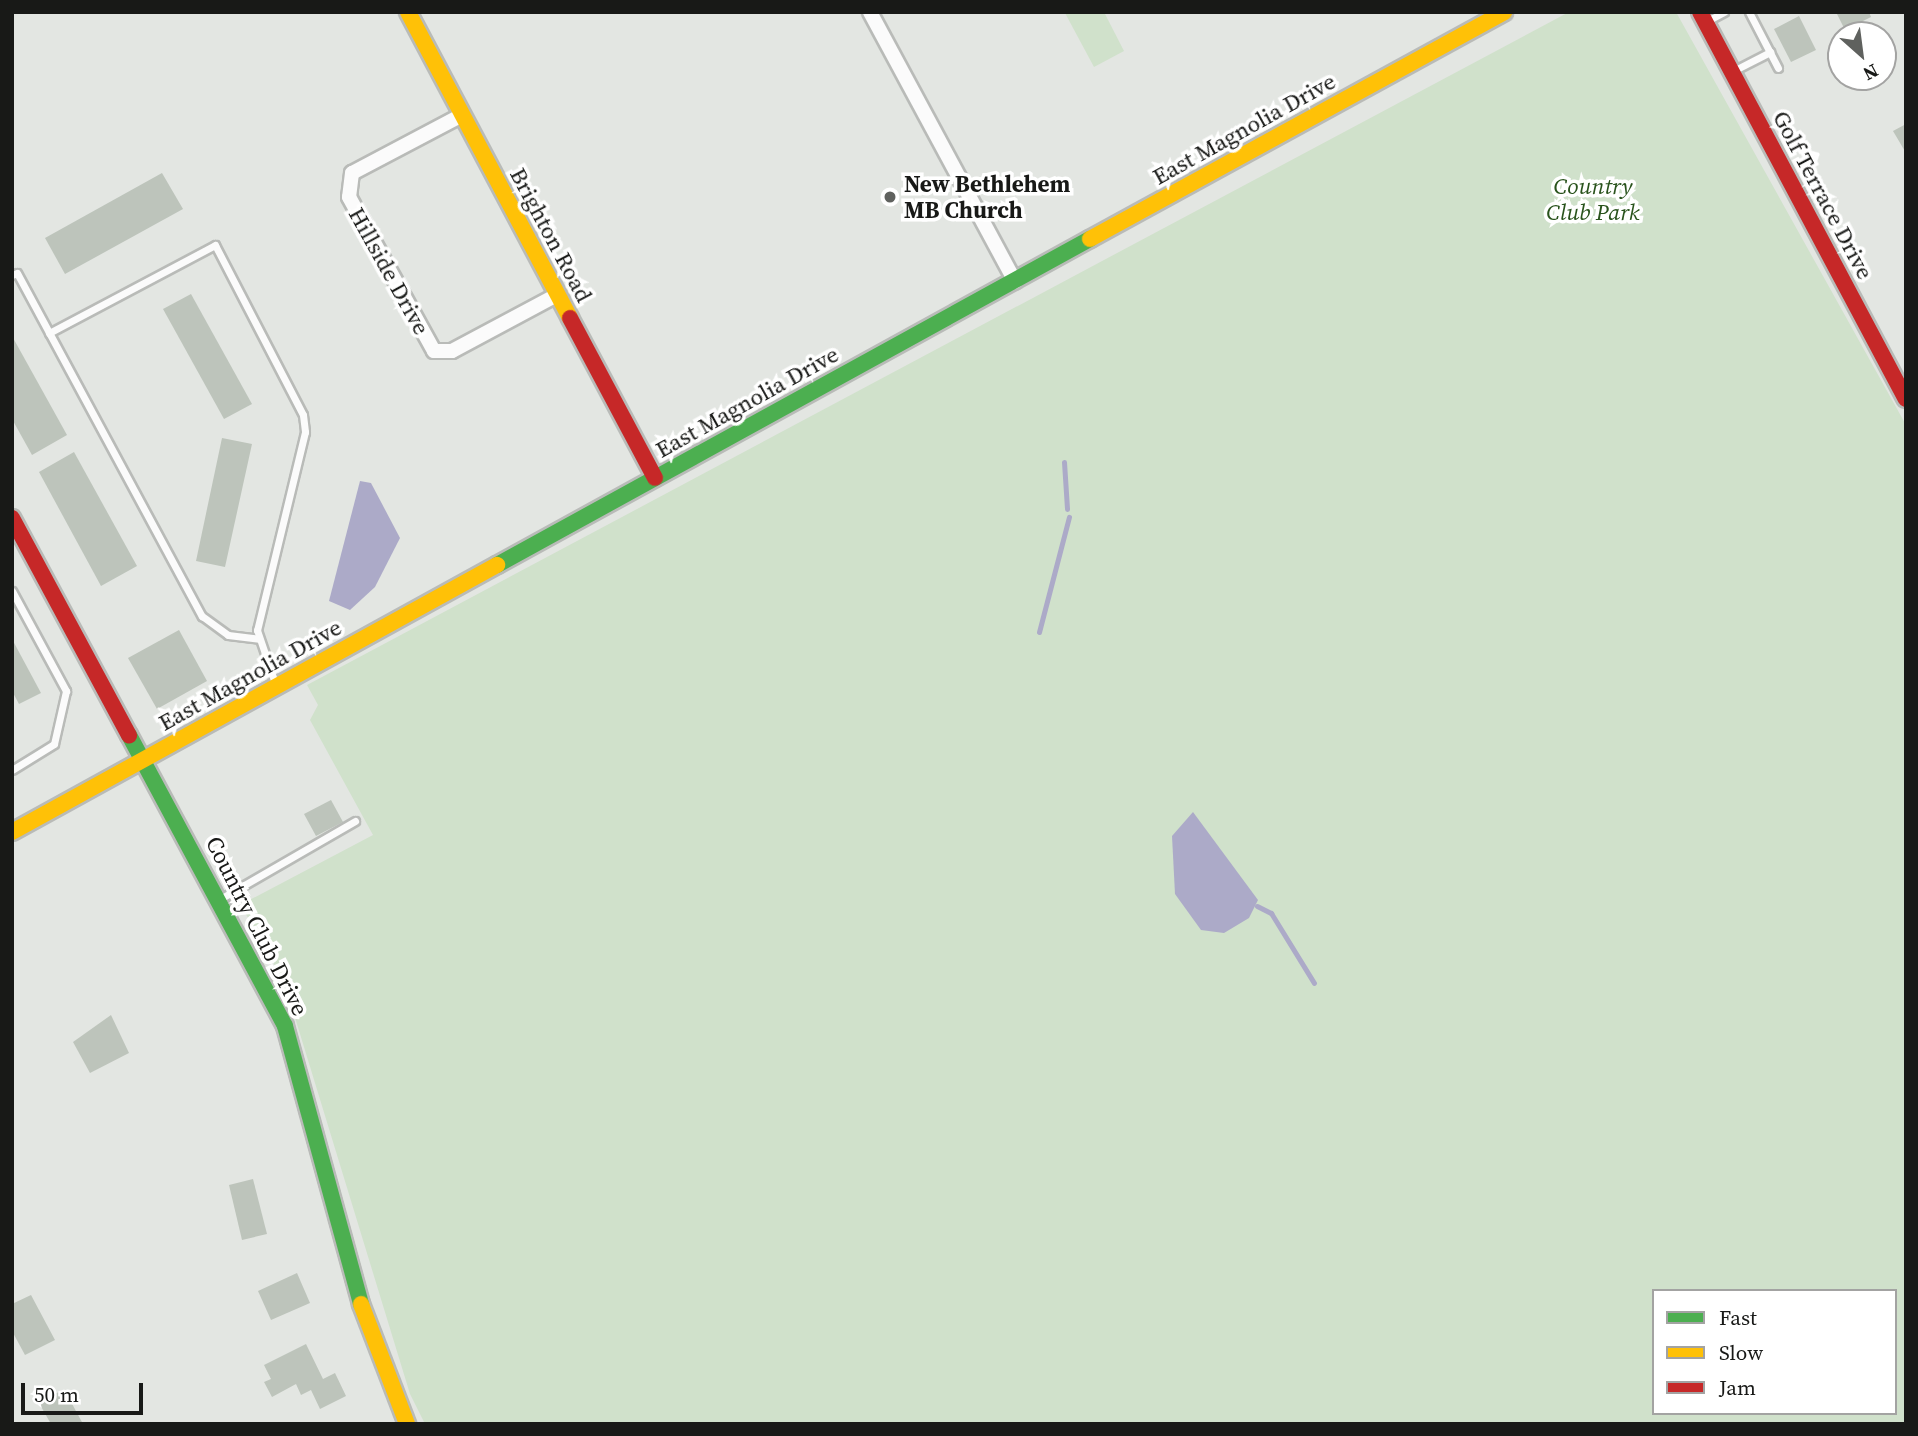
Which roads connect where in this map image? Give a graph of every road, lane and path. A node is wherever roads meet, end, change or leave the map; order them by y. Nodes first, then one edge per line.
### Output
1 (408, 12) edge
2 (870, 12) edge
3 (1504, 12) edge
4 (1724, 12) edge
5 (1749, 12) edge
6 (1703, 17) edge
7 (1479, 18) edge
8 (1770, 52) junction
9 (1778, 68) dead end
10 (1732, 71) junction
11 (462, 115) junction
12 (12, 275) edge
13 (1014, 281) junction
14 (557, 295) junction
15 (49, 332) junction
16 (1906, 399) edge
17 (655, 478) junction
18 (12, 517) edge
19 (12, 592) edge
20 (259, 639) junction
21 (276, 686) junction
22 (142, 760) junction
23 (12, 770) edge
24 (355, 821) dead end
25 (12, 832) edge
26 (219, 899) junction
27 (407, 1424) edge

1 - 11 street, Brighton Road
2 - 13 street
3 - 7 street, East Magnolia Drive
4 - 6 lane
5 - 8 lane
6 - 10 street, Golf Terrace Drive
7 - 13 street, East Magnolia Drive
8 - 9 lane
8 - 10 lane
10 - 16 street, Golf Terrace Drive
11 - 14 street, Brighton Road
11 - 14 street, Hillside Drive
12 - 15 lane
13 - 17 street, East Magnolia Drive
14 - 17 street, Brighton Road
15 - 20 lane
15 - 20 lane
17 - 21 street, East Magnolia Drive
18 - 22 street, Country Club Drive
19 - 23 lane
20 - 21 lane
21 - 22 street, East Magnolia Drive
22 - 25 street, East Magnolia Drive
22 - 26 street, Country Club Drive
24 - 26 lane
26 - 27 street, Country Club Drive

